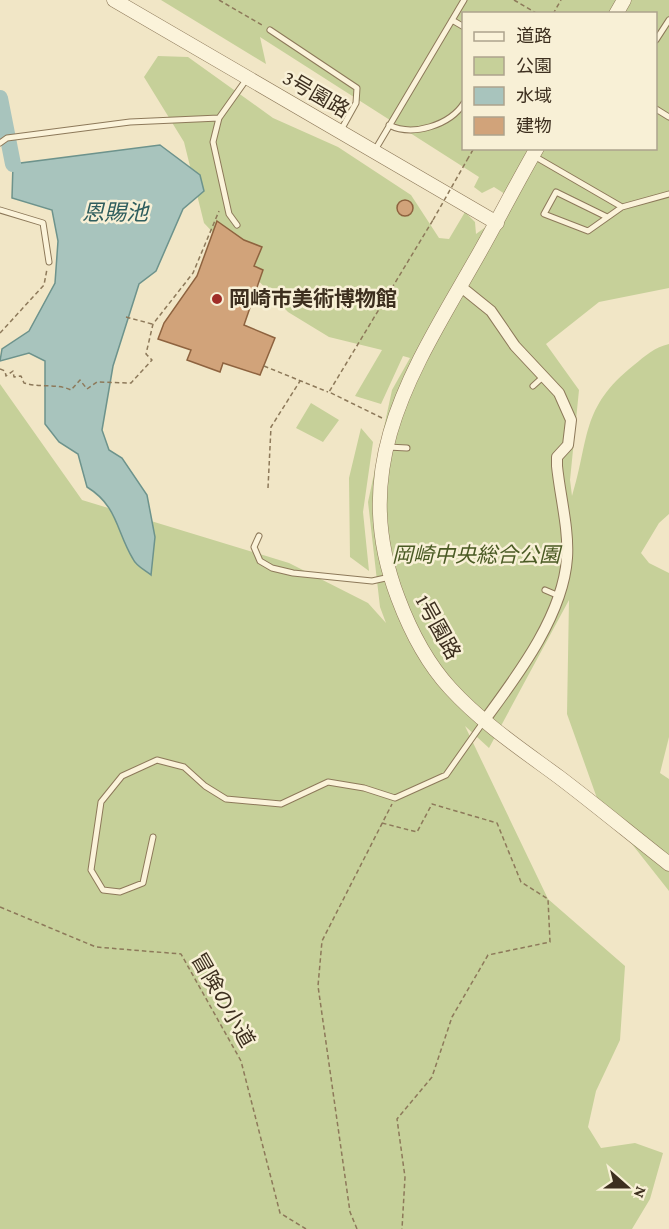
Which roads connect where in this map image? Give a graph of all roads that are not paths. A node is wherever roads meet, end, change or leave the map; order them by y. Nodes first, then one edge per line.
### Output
1 (114, 0) edge
2 (464, 0) edge
3 (452, 20) junction
4 (669, 20) edge
5 (462, 26) edge
6 (270, 30) road end
7 (657, 38) edge
8 (247, 78) junction
9 (462, 106) edge
10 (219, 118) junction
11 (389, 125) junction
12 (340, 132) junction
13 (0, 143) edge
14 (374, 151) junction
15 (535, 152) edge
16 (669, 194) edge
17 (622, 207) junction
18 (0, 210) edge
19 (608, 217) junction
20 (497, 223) junction
21 (237, 225) dead end
22 (49, 262) road end
23 (460, 286) junction
24 (544, 376) junction
25 (533, 386) dead end
26 (386, 447) junction
27 (407, 448) dead end
28 (259, 536) dead end
29 (566, 546) junction
30 (551, 547) dead end
31 (390, 577) junction
32 (545, 590) dead end
33 (559, 596) junction
34 (484, 721) junction
35 (153, 837) dead end
36 (669, 864) edge

1 - 8 street, 3号園路
2 - 3 lane
3 - 5 lane
3 - 11 lane
4 - 7 lane
6 - 12 lane
8 - 10 lane
8 - 12 street, 3号園路
9 - 11 lane
10 - 13 lane
10 - 21 lane
11 - 14 lane
12 - 14 street, 3号園路
14 - 20 street, 3号園路
15 - 17 lane
15 - 20 street
16 - 17 lane
17 - 19 lane
18 - 22 lane
19 - 19 lane
20 - 23 street, 1号園路
23 - 24 street
23 - 26 street, 1号園路
24 - 25 lane
24 - 29 street
26 - 27 lane
26 - 31 street, 1号園路
28 - 31 lane
29 - 30 lane
29 - 33 street
31 - 34 street, 1号園路
32 - 33 lane
33 - 34 street
34 - 35 lane
34 - 36 street, 1号園路

